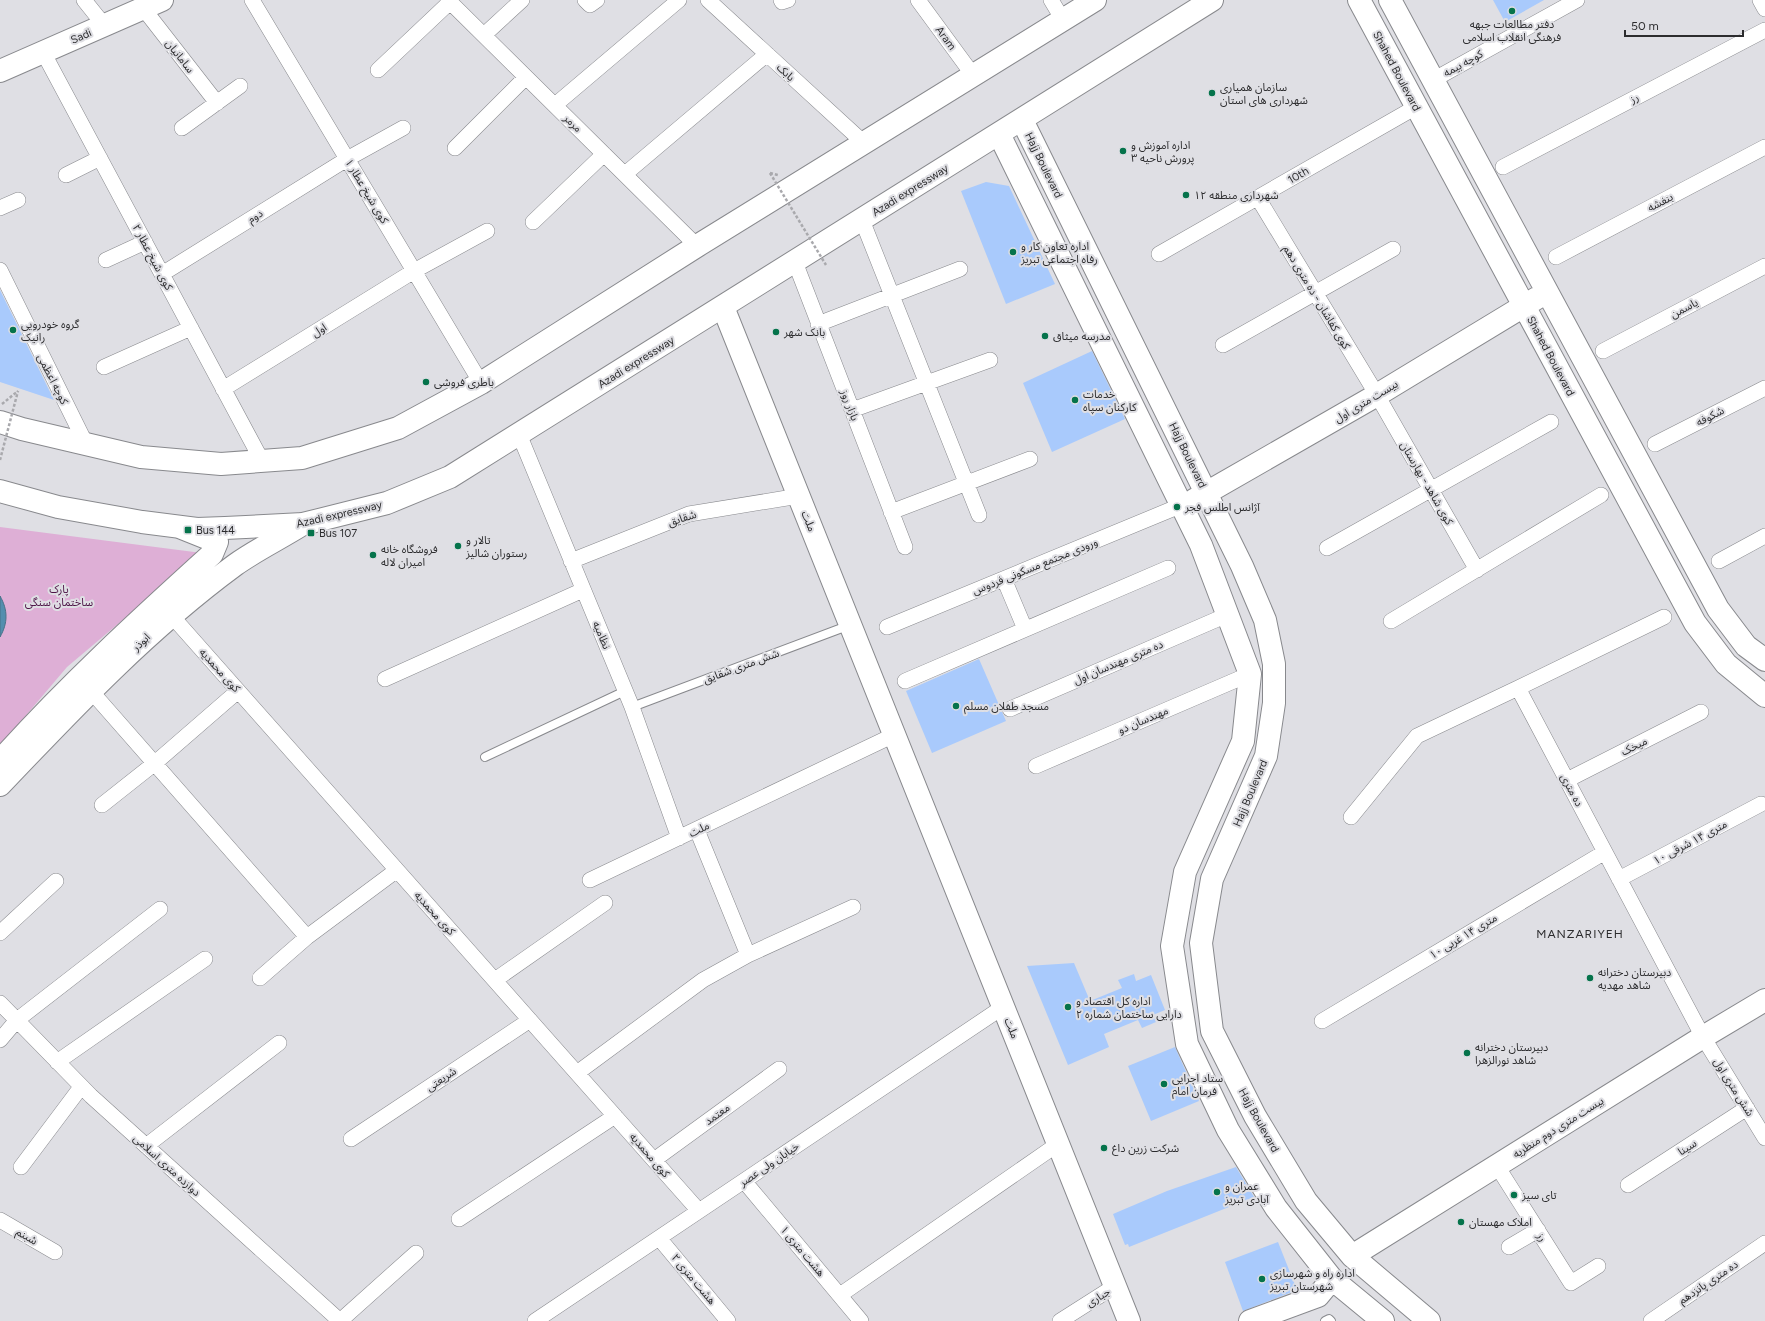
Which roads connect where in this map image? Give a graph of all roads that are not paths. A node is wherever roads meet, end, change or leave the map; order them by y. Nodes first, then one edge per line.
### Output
1 (84, 0) edge
2 (252, 0) edge
3 (522, 0) edge
4 (585, 0) edge
5 (597, 0) edge
6 (679, 0) edge
7 (708, 0) edge
8 (781, 0) edge
9 (788, 0) edge
10 (918, 0) edge
11 (1051, 0) edge
12 (1094, 0) edge
13 (1212, 0) edge
14 (1359, 0) edge
15 (1390, 0) edge
16 (1577, 0) edge
17 (449, 1) edge
18 (152, 4) edge
19 (1063, 20) junction
20 (104, 25) junction
21 (1765, 30) edge
22 (484, 35) junction
23 (43, 52) junction
24 (767, 54) junction
25 (378, 70) dead end
26 (0, 71) edge
27 (973, 75) junction
28 (526, 76) junction
29 (1433, 80) junction
30 (240, 86) dead end
31 (217, 104) junction
32 (555, 105) junction
33 (1416, 107) junction
34 (1022, 120) junction
35 (182, 128) dead end
36 (403, 128) dead end
37 (999, 134) junction
38 (864, 143) junction
39 (1765, 147) edge
40 (454, 148) dead end
41 (604, 154) junction
42 (1039, 154) junction
43 (100, 158) junction
44 (347, 159) junction
45 (1503, 167) dead end
46 (1016, 168) junction
47 (625, 174) junction
48 (66, 175) dead end
49 (1258, 198) junction
50 (18, 200) dead end
51 (0, 208) edge
52 (862, 220) junction
53 (533, 222) dead end
54 (487, 231) dead end
55 (145, 242) junction
56 (697, 246) junction
57 (1393, 249) dead end
58 (1159, 254) dead end
59 (1556, 257) dead end
60 (106, 260) dead end
61 (795, 262) junction
62 (1765, 266) edge
63 (960, 269) dead end
64 (0, 270) edge
65 (414, 271) junction
66 (162, 274) junction
67 (1314, 292) junction
68 (1547, 293) junction
69 (891, 295) junction
70 (1524, 305) junction
71 (723, 307) junction
72 (818, 324) junction
73 (191, 328) junction
74 (1223, 345) dead end
75 (1603, 351) dead end
76 (990, 360) dead end
77 (104, 367) dead end
78 (926, 382) junction
79 (481, 383) junction
80 (1765, 388) edge
81 (223, 389) junction
82 (1377, 395) junction
83 (852, 410) junction
84 (0, 422) edge
85 (1551, 422) dead end
86 (519, 434) junction
87 (86, 444) junction
88 (1654, 444) dead end
89 (1030, 459) dead end
90 (262, 461) junction
91 (966, 483) junction
92 (1430, 490) junction
93 (0, 491) edge
94 (1207, 494) junction
95 (1601, 495) dead end
96 (799, 496) junction
97 (1182, 505) junction
98 (891, 512) junction
99 (979, 515) dead end
100 (303, 524) junction
101 (179, 527) junction
102 (1765, 536) edge
103 (905, 547) dead end
104 (1327, 548) dead end
105 (571, 561) junction
106 (1719, 561) dead end
107 (1168, 568) dead end
108 (1476, 570) junction
109 (1004, 579) junction
110 (583, 590) junction
111 (1710, 594) junction
112 (1686, 606) junction
113 (165, 608) junction
114 (1227, 615) junction
115 (1664, 616) dead end
116 (1391, 621) dead end
117 (851, 625) junction
118 (887, 627) dead end
119 (1025, 629) junction
120 (1765, 660) edge
121 (1250, 674) junction
122 (385, 679) dead end
123 (905, 681) dead end
124 (1518, 688) junction
125 (91, 691) junction
126 (238, 691) junction
127 (625, 691) junction
128 (1765, 696) edge
129 (632, 707) junction
130 (1010, 709) dead end
131 (1701, 712) dead end
132 (894, 735) junction
133 (485, 757) dead end
134 (0, 761) edge
135 (155, 764) junction
136 (1036, 766) dead end
137 (1567, 780) junction
138 (0, 785) edge
139 (1761, 804) dead end
140 (102, 805) dead end
141 (1351, 817) dead end
142 (697, 830) junction
143 (679, 838) junction
144 (1605, 852) junction
145 (398, 870) junction
146 (1619, 879) junction
147 (590, 880) dead end
148 (56, 881) dead end
149 (605, 903) dead end
150 (853, 907) dead end
151 (160, 909) dead end
152 (0, 933) edge
153 (307, 937) junction
154 (748, 955) junction
155 (205, 959) dead end
156 (260, 978) dead end
157 (495, 980) junction
158 (1765, 1000) edge
159 (0, 1003) edge
160 (1209, 1004) junction
161 (1003, 1007) junction
162 (1182, 1007) junction
163 (17, 1020) junction
164 (530, 1020) junction
165 (1322, 1021) dead end
166 (1703, 1037) junction
167 (0, 1040) edge
168 (279, 1043) dead end
169 (57, 1062) junction
170 (780, 1069) dead end
171 (577, 1073) junction
172 (81, 1086) junction
173 (1747, 1108) junction
174 (615, 1116) junction
175 (351, 1138) dead end
176 (1765, 1138) edge
177 (1058, 1144) junction
178 (146, 1146) junction
179 (654, 1160) junction
180 (1497, 1166) junction
181 (21, 1167) dead end
182 (744, 1181) junction
183 (1628, 1185) dead end
184 (699, 1211) junction
185 (0, 1220) edge
186 (459, 1220) dead end
187 (1538, 1230) junction
188 (659, 1238) junction
189 (1765, 1243) edge
190 (1509, 1247) dead end
191 (54, 1252) dead end
192 (416, 1253) dead end
193 (1352, 1256) junction
194 (1598, 1266) dead end
195 (1332, 1279) junction
196 (1115, 1286) junction
197 (840, 1295) junction
198 (543, 1319) edge
199 (340, 1321) edge
200 (728, 1321) edge
201 (861, 1321) edge
202 (1060, 1321) edge
203 (1129, 1321) edge
204 (1250, 1321) edge
205 (1325, 1321) edge
206 (1331, 1321) edge
207 (1383, 1321) edge
208 (1429, 1321) edge
209 (1651, 1321) edge

1 - 20 street
2 - 44 street, کوی شیخ عطار ۱
3 - 22 street
4 - 5 street
6 - 32 street
7 - 24 street, بابک
8 - 9 street
10 - 27 street, Aram
11 - 19 street
12 - 19 main road
13 - 34 main road, Azadi expressway
14 - 33 main road, Shahed Boulevard
15 - 29 main road
16 - 29 street, کوچه بیمه
17 - 22 street, مرمر
17 - 25 street
18 - 20 main road, Sadi
18 - 31 street, سامانیان
19 - 27 main road
20 - 23 main road, Sadi
21 - 45 street, رز
22 - 28 street, مرمر
23 - 26 main road, Sadi
23 - 43 street, کوی شیخ عطار ۲
24 - 38 street, بابک
24 - 47 street
27 - 38 main road
28 - 32 street, مرمر
28 - 40 street
29 - 68 main road
30 - 31 street
31 - 35 street
32 - 41 street, مرمر
33 - 49 street, 10th
33 - 70 main road, Shahed Boulevard
34 - 37 main road, Azadi expressway
34 - 42 main road, Hajj Boulevard
36 - 44 street, دوم
37 - 46 main road
37 - 52 main road, Azadi expressway
38 - 56 main road
39 - 59 street, بنفشه
41 - 47 street, مرمر
41 - 53 street
42 - 46 main road
42 - 94 main road, Hajj Boulevard
43 - 48 street
43 - 55 street, کوی شیخ عطار ۲
44 - 65 street, کوی شیخ عطار ۱
44 - 66 street, دوم
46 - 97 main road
47 - 56 street, مرمر
49 - 58 street, 10th
49 - 67 street, کوی کفاشان - ده متری دهم
50 - 51 street
52 - 61 main road, Azadi expressway
52 - 69 street
54 - 65 street, اول
55 - 60 street
55 - 66 street, کوی شیخ عطار ۲
56 - 79 main road
57 - 67 street
61 - 71 main road, Azadi expressway
61 - 72 street, بازار روز
62 - 75 street, یاسمن
63 - 69 street
64 - 87 street, کوچه اعظمی
65 - 79 street, کوی شیخ عطار ۱
65 - 81 street, اول
66 - 73 street, کوی شیخ عطار ۲
67 - 74 street
67 - 82 street, کوی کفاشان - ده متری دهم
68 - 70 main road, بیست متری اول
68 - 111 main road
69 - 72 street
69 - 78 street
70 - 82 main road, بیست متری اول
70 - 112 main road, Shahed Boulevard
71 - 86 main road, Azadi expressway
71 - 96 main road, ملت
72 - 83 street, بازار روز
73 - 77 street
73 - 81 street, کوی شیخ عطار ۲
76 - 78 street
78 - 83 street
78 - 91 street
79 - 90 main road
80 - 88 street, شکوفه
81 - 90 street, کوی شیخ عطار ۲
82 - 92 street, کوی شاهد - بهارستان
82 - 94 main road, بیست متری اول
83 - 98 street, بازار روز
84 - 87 main road
85 - 92 street
86 - 100 main road, Azadi expressway
86 - 105 street, نظامیه
87 - 90 main road
89 - 91 street
91 - 98 street
91 - 99 street
92 - 104 street
92 - 108 street, کوی شاهد - بهارستان
93 - 101 main road, Azadi expressway
94 - 97 main road, بیست متری اول
94 - 160 main road, Hajj Boulevard
95 - 108 street
96 - 105 street, شقایق
96 - 117 main road, ملت
97 - 109 street, ورودی مجتمع مسکونی فردوس
97 - 114 main road
98 - 103 street, بازار روز
100 - 101 main road, Azadi expressway
100 - 113 main road, ابوذر
101 - 113 main road, ابوذر
102 - 106 street
105 - 110 street, نظامیه
107 - 119 street
108 - 116 street
109 - 118 street, ورودی مجتمع مسکونی فردوس
109 - 119 street
110 - 122 street
110 - 127 street, نظامیه
111 - 112 main road
111 - 120 main road
112 - 128 main road, Shahed Boulevard
113 - 125 main road, ابوذر
113 - 126 street, کوی محمدیه
113 - 134 main road, ابوذر
114 - 121 main road
114 - 130 street, ده متری مهندسان اول
115 - 124 street
117 - 129 lane, شش متری شقایق
117 - 132 main road, ملت
119 - 123 street
121 - 136 street, مهندسان دو
121 - 162 main road
124 - 137 street, ده متری
124 - 141 street
125 - 135 street
125 - 138 main road, ابوذر
126 - 135 street
126 - 145 street, کوی محمدیه
127 - 129 street, نظامیه
127 - 133 lane
129 - 143 street, نظامیه
131 - 137 street, میخک
132 - 142 street, ملت
132 - 161 main road, ملت
135 - 140 street
135 - 153 street
137 - 144 street, ده متری
139 - 146 street, ۱۰ متری ۱۴ شرقی
142 - 143 street, ملت
142 - 154 street
143 - 147 street, ملت
144 - 146 street, ده متری
144 - 165 street, ۱۰ متری ۱۴ غربی
145 - 153 street
145 - 157 street, کوی محمدیه
146 - 166 street, ده متری
148 - 152 street
149 - 157 street
150 - 154 street
151 - 163 street
153 - 156 street
154 - 171 street
155 - 169 street
157 - 164 street, کوی محمدیه
158 - 166 main road, بیست متری دوم منظریه
159 - 163 street, دوازده متری اسلامی
160 - 162 main road
160 - 193 main road, Hajj Boulevard
161 - 177 main road, ملت
161 - 182 street, خیابان ولی عصر
162 - 195 main road
163 - 167 street
163 - 169 street, دوازده متری اسلامی
164 - 171 street, کوی محمدیه
164 - 175 street, شریعتی
166 - 173 street, شش متری اول
166 - 180 main road, بیست متری دوم منظریه
168 - 178 street
169 - 172 street, دوازده متری اسلامی
170 - 179 street, معتمد
171 - 174 street, کوی محمدیه
172 - 178 street, دوازده متری اسلامی
172 - 181 street
173 - 176 street, شش متری اول
173 - 183 street, سینا
174 - 179 street, کوی محمدیه
174 - 186 street
177 - 196 main road, ملت
177 - 197 street
178 - 199 street, دوازده متری اسلامی
179 - 184 street, کوی محمدیه
180 - 187 street, رز
180 - 193 main road, بیست متری دوم منظریه
182 - 184 street, خیابان ولی عصر
182 - 197 street, هشت متری ۱
184 - 188 street, خیابان ولی عصر
185 - 191 street, شبنم
187 - 190 street
187 - 194 street, رز
188 - 198 street, خیابان ولی عصر
188 - 200 street, هشت متری ۲
189 - 209 street, ده متری پانزدهم
192 - 199 street
193 - 208 main road, Hajj Boulevard
195 - 204 main road
195 - 207 main road
196 - 202 street, جباری
196 - 203 main road, ملت
197 - 201 street, هشت متری ۱
205 - 206 lane

